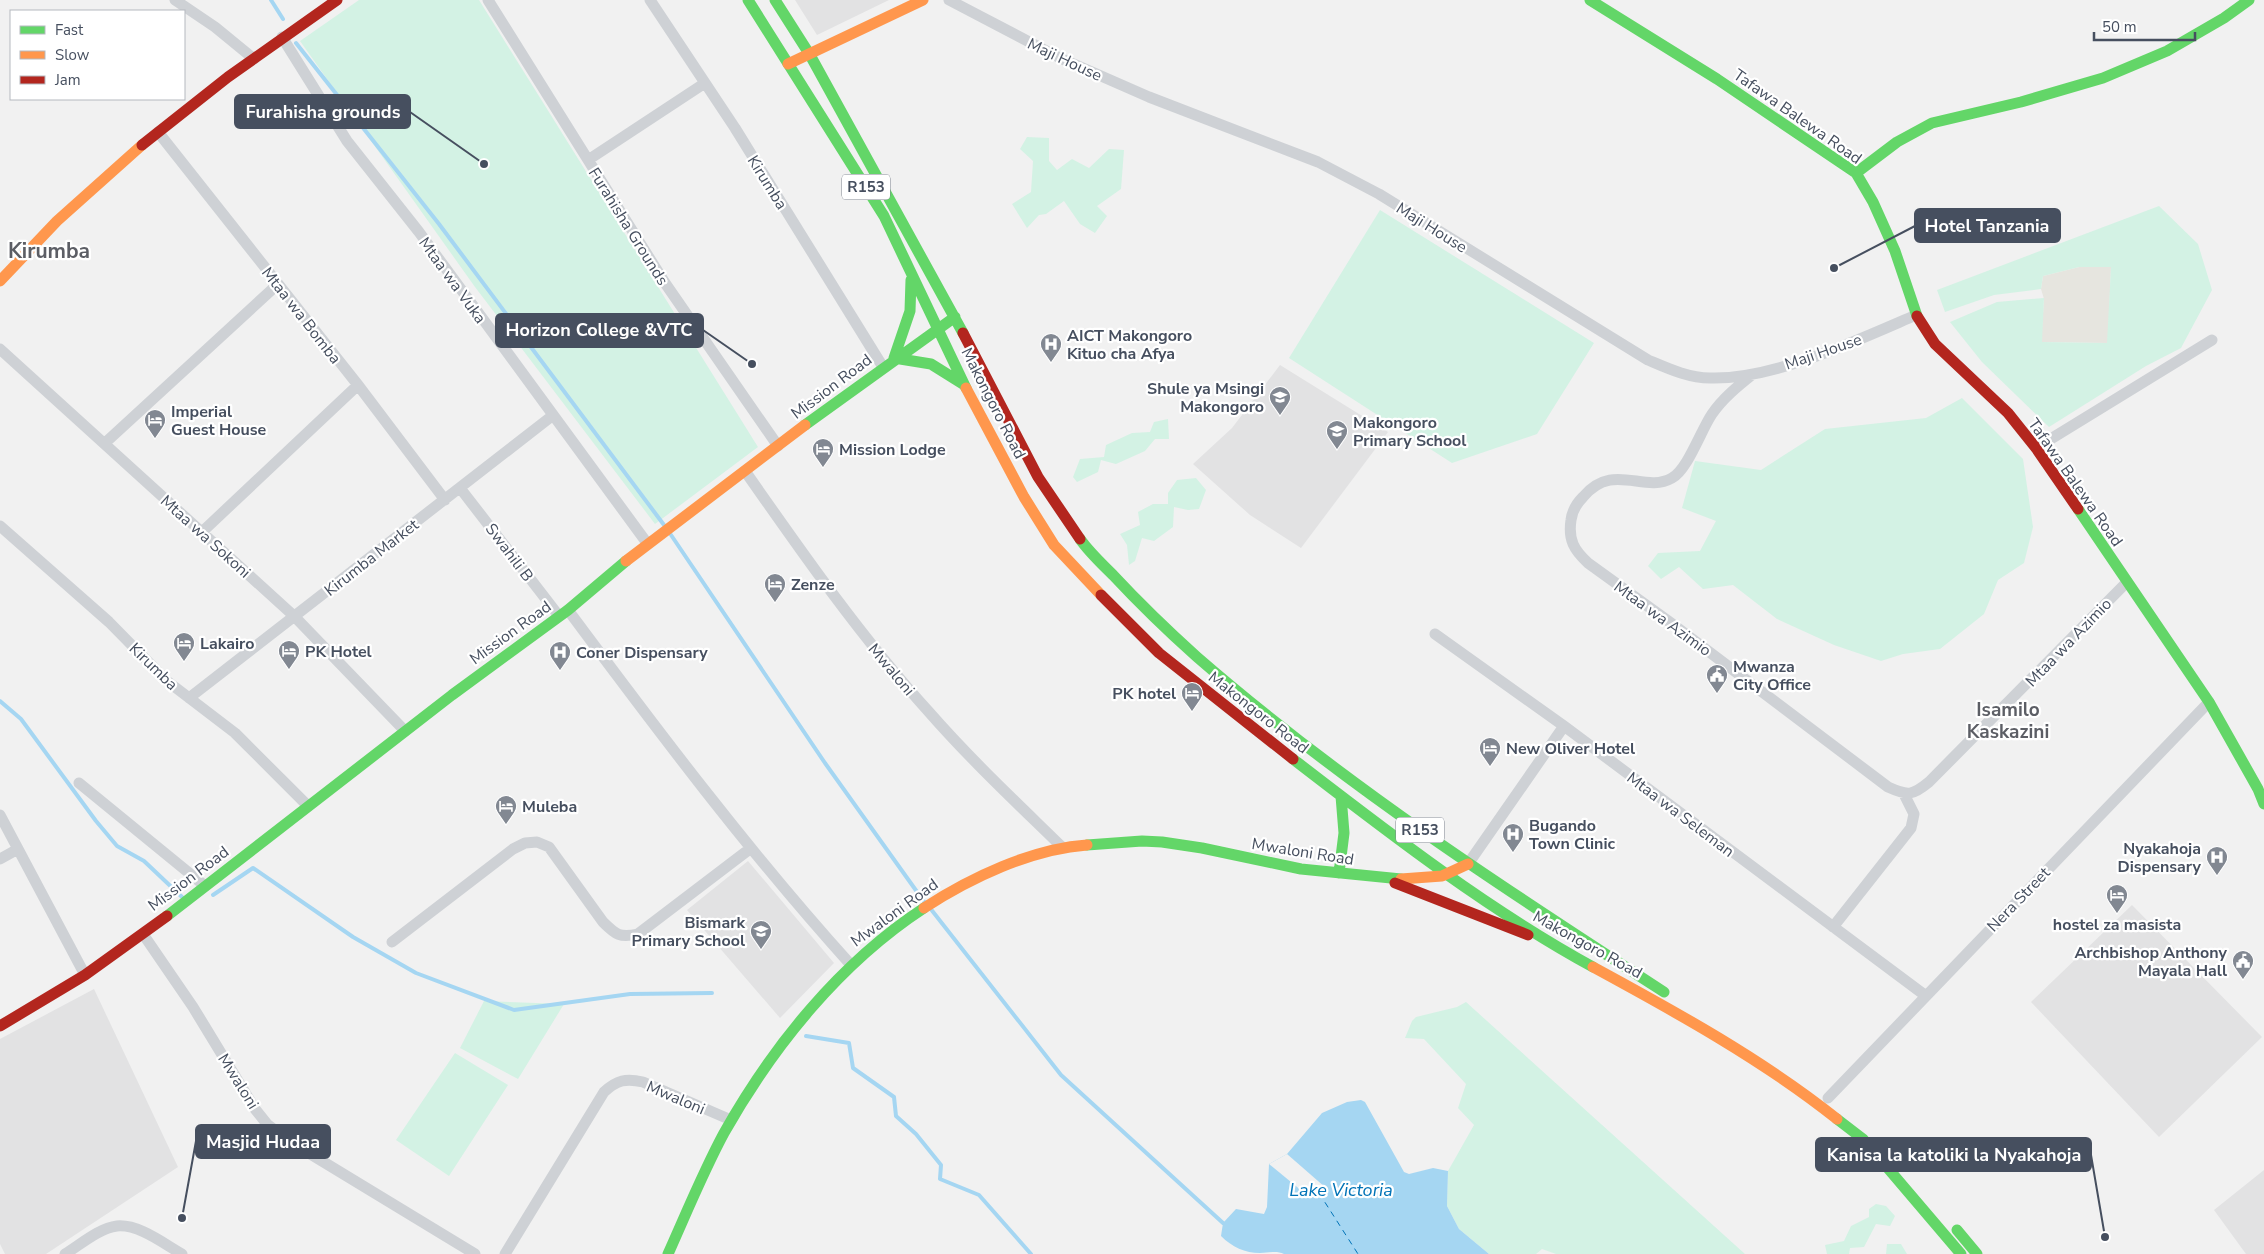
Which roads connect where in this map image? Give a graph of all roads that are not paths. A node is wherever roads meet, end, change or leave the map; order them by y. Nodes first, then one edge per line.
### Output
1 (175, 0) edge
2 (337, 0) edge
3 (488, 0) edge
4 (650, 0) edge
5 (748, 0) edge
6 (775, 0) edge
7 (923, 0) edge
8 (949, 0) edge
9 (1590, 0) edge
10 (2248, 0) edge
11 (282, 37) junction
12 (810, 55) junction
13 (254, 59) junction
14 (788, 64) junction
15 (705, 84) junction
16 (158, 132) junction
17 (588, 160) junction
18 (1856, 173) junction
19 (909, 270) junction
20 (0, 281) edge
21 (278, 284) junction
22 (1916, 315) junction
23 (955, 316) junction
24 (938, 327) junction
25 (2212, 340) dead end
26 (0, 349) edge
27 (894, 358) junction
28 (883, 367) junction
29 (1753, 374) junction
30 (358, 385) junction
31 (964, 385) junction
32 (552, 416) junction
33 (105, 443) junction
34 (778, 446) junction
35 (2036, 448) junction
36 (745, 471) junction
37 (460, 488) junction
38 (445, 500) junction
39 (0, 526) edge
40 (202, 532) junction
41 (647, 543) junction
42 (2127, 582) junction
43 (563, 613) junction
44 (294, 616) junction
45 (1435, 634) dead end
46 (189, 698) junction
47 (2209, 702) junction
48 (1564, 726) junction
49 (405, 731) junction
50 (79, 783) dead end
51 (2261, 786) edge
52 (1904, 794) junction
53 (1341, 796) junction
54 (2264, 804) edge
55 (308, 806) junction
56 (0, 815) edge
57 (1062, 847) junction
58 (751, 848) junction
59 (18, 850) junction
60 (0, 860) edge
61 (1468, 864) junction
62 (1339, 873) junction
63 (1448, 875) junction
64 (1381, 878) junction
65 (205, 886) junction
66 (1833, 928) junction
67 (142, 934) junction
68 (1540, 938) junction
69 (392, 942) dead end
70 (851, 964) junction
71 (85, 975) junction
72 (1926, 996) junction
73 (0, 1026) edge
74 (1828, 1098) junction
75 (731, 1120) junction
76 (1889, 1151) dead end
77 (1952, 1224) dead end
78 (65, 1254) edge
79 (182, 1254) edge
80 (475, 1254) edge
81 (506, 1254) edge
82 (668, 1254) edge
83 (1960, 1254) edge
84 (1977, 1254) edge

1 - 13 street
2 - 11 main road
3 - 17 street, Furahisha Grounds
4 - 15 street, Kirumba
5 - 14 main road, Makongoro Road / R153
6 - 12 main road, Makongoro Road / R153
7 - 12 main road
8 - 29 street, Maji House
9 - 18 main road, Tafawa Balewa Road
10 - 18 main road
11 - 13 main road
11 - 32 street, Mtaa wa Vuka
12 - 14 main road
12 - 23 main road, Makongoro Road / R153
13 - 16 main road
14 - 19 main road, Makongoro Road / R153
15 - 17 street
15 - 28 street, Kirumba
16 - 20 main road
16 - 21 street, Mtaa wa Bomba
17 - 34 street, Furahisha Grounds
18 - 22 main road, Tafawa Balewa Road
19 - 24 main road, Makongoro Road / R153
19 - 27 main road
21 - 30 street, Mtaa wa Bomba
21 - 33 street
22 - 29 street, Maji House
22 - 35 main road, Tafawa Balewa Road
23 - 24 main road, Mission Road
23 - 61 main road, Makongoro Road / R153
24 - 27 main road, Mission Road
24 - 31 main road, Makongoro Road / R153
25 - 35 street
26 - 33 street, Mtaa wa Sokoni
27 - 28 main road, Mission Road
27 - 31 main road
28 - 34 main road, Mission Road
29 - 52 street, Mtaa wa Azimio
30 - 38 street, Mtaa wa Bomba
30 - 40 street
31 - 53 main road, Makongoro Road / R153
32 - 37 street, Kirumba Market
32 - 41 street, Mtaa wa Vuka
33 - 40 street, Mtaa wa Sokoni
34 - 36 main road, Mission Road
35 - 42 main road, Tafawa Balewa Road
36 - 41 main road, Mission Road
36 - 57 street, Mwaloni
37 - 38 street, Kirumba Market
37 - 43 street, Swahili B
38 - 44 street, Kirumba Market
39 - 46 street, Kirumba
40 - 44 street, Mtaa wa Sokoni
41 - 43 main road, Mission Road
42 - 47 main road, Tafawa Balewa Road
42 - 52 street, Mtaa wa Azimio
43 - 49 main road, Mission Road
43 - 58 street
44 - 46 street, Kirumba Market
44 - 49 street, Mtaa wa Sokoni
45 - 48 street, Mtaa wa Seleman
46 - 55 street, Kirumba
47 - 51 main road, Tafawa Balewa Road
47 - 72 street, Nera Street
48 - 61 street
48 - 66 street, Mtaa wa Seleman
49 - 55 main road, Mission Road
50 - 65 street
51 - 54 main road, Tafawa Balewa Road
52 - 66 street
53 - 62 main road
53 - 63 main road, Makongoro Road / R153
55 - 65 main road, Mission Road
56 - 59 street
57 - 62 main road, Mwaloni Road
57 - 70 main road, Mwaloni Road
58 - 69 street
58 - 70 street
59 - 60 street
59 - 71 street
61 - 63 main road, Mwaloni Road
61 - 74 main road, Makongoro Road / R153
62 - 64 main road, Mwaloni Road
63 - 64 main road, Mwaloni Road
63 - 68 main road, Makongoro Road / R153
64 - 68 main road
65 - 67 main road, Mission Road
66 - 72 street, Mtaa wa Seleman
67 - 71 main road, Mission Road
67 - 80 street, Mwaloni
68 - 83 main road, Makongoro Road / R153
70 - 75 main road, Mwaloni Road
71 - 73 main road, Mission Road
72 - 74 street, Nera Street
74 - 76 main road, Makongoro Road / R153
75 - 81 street, Mwaloni
75 - 82 main road, Mwaloni Road
77 - 84 main road
78 - 79 street

